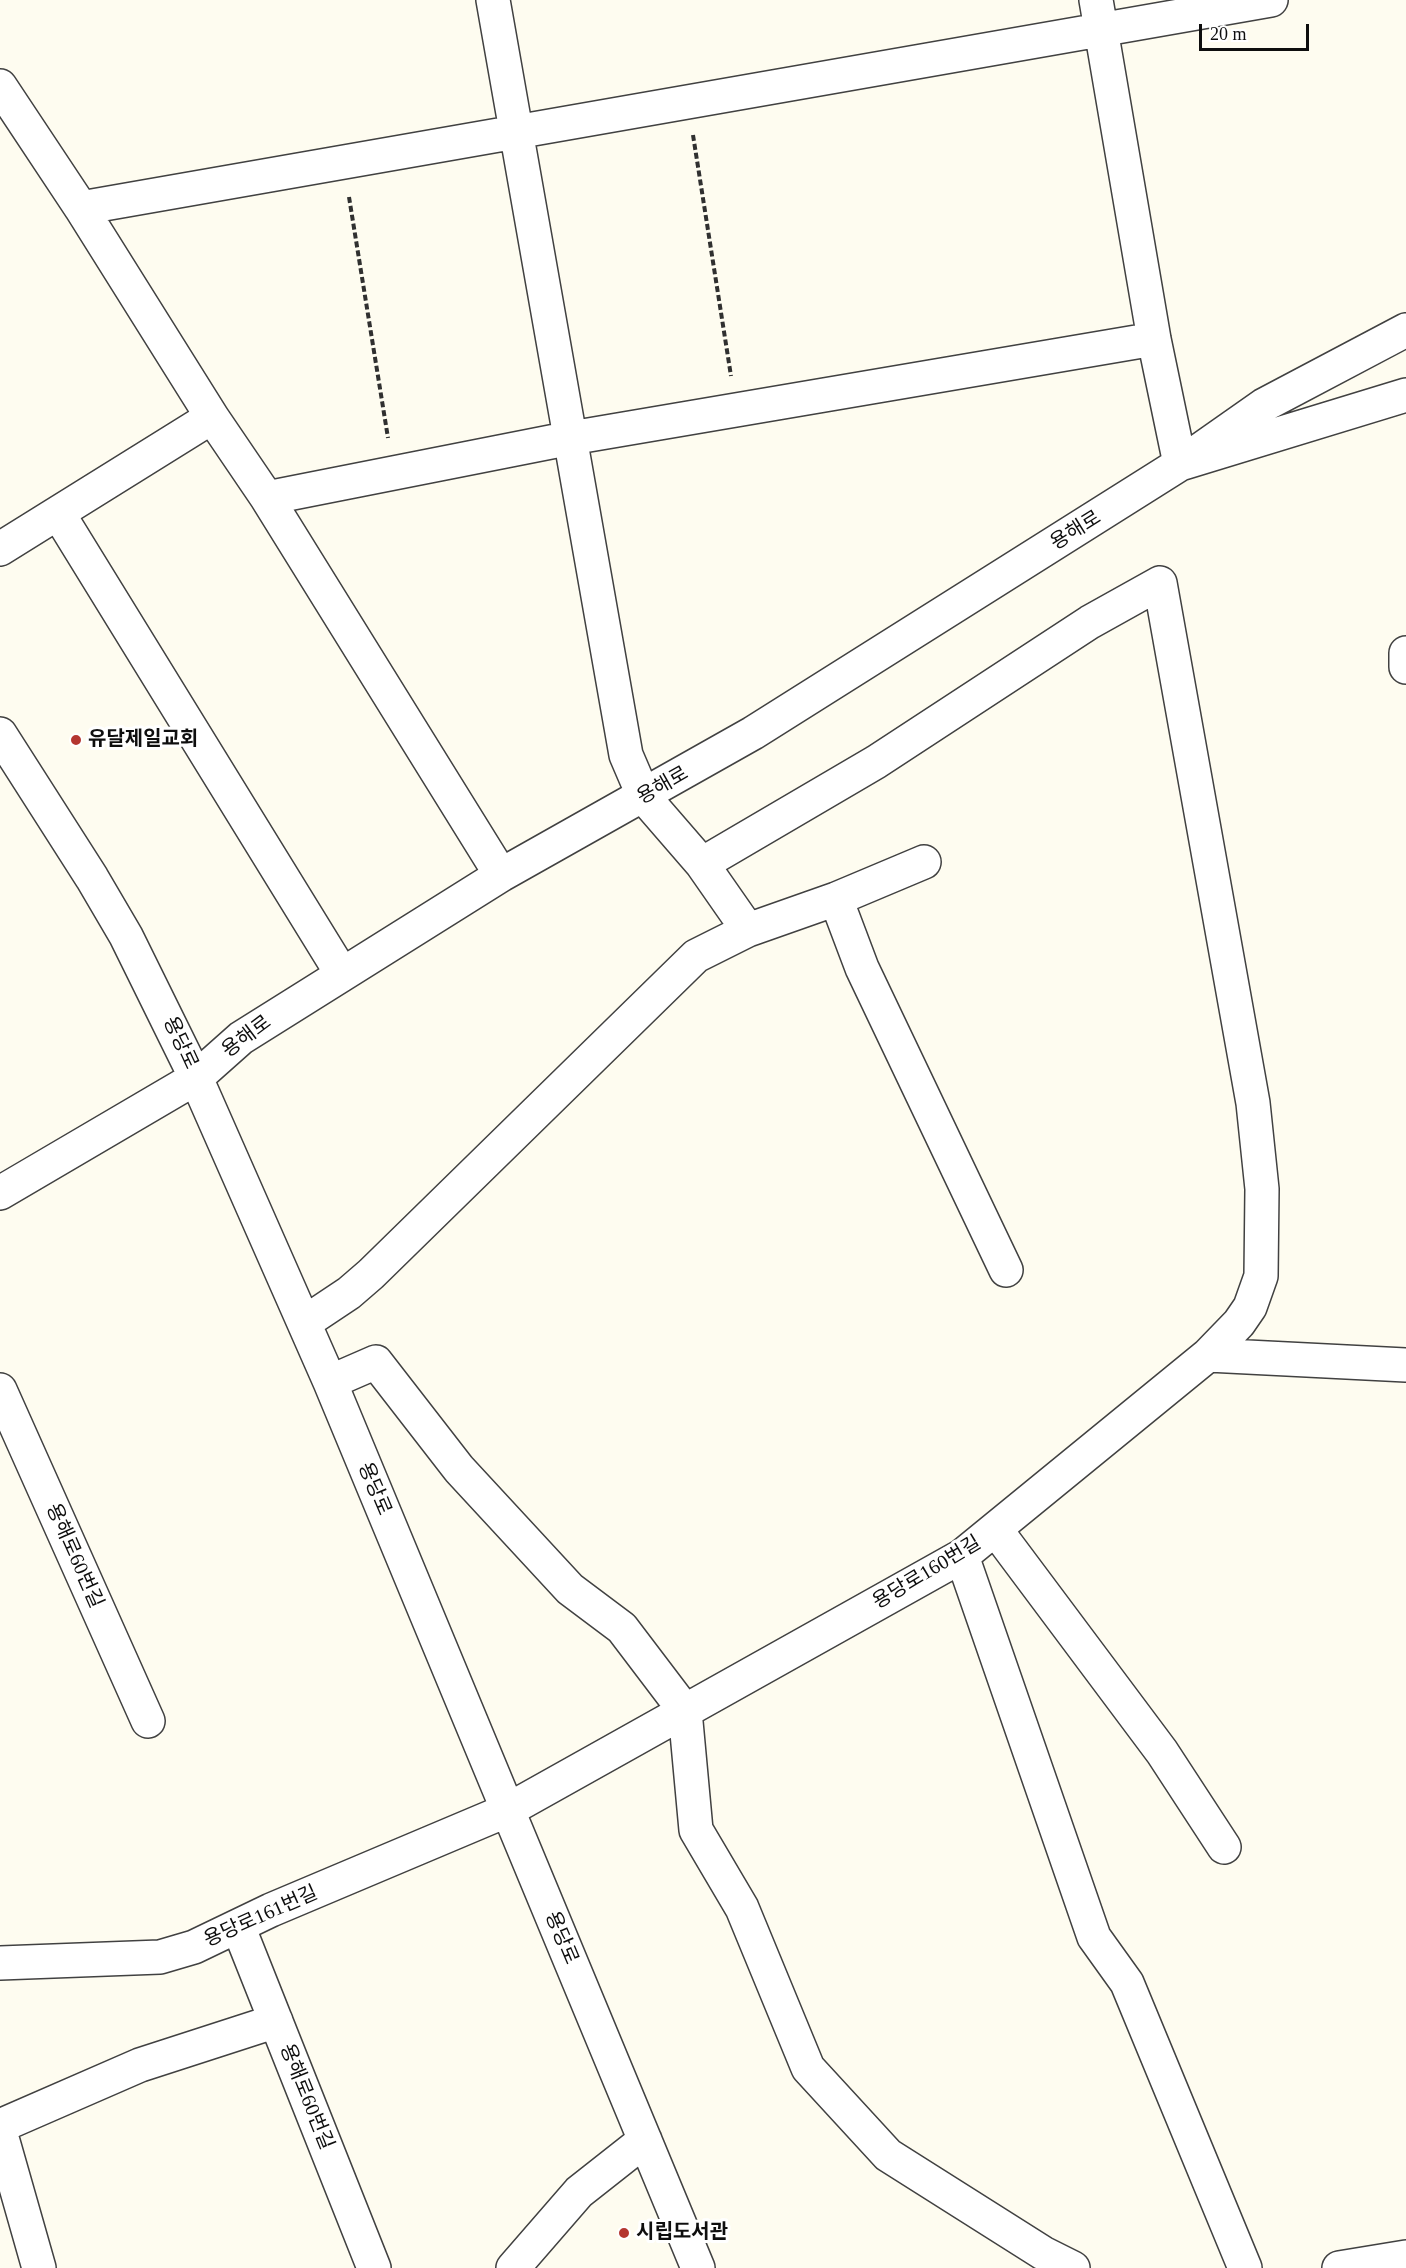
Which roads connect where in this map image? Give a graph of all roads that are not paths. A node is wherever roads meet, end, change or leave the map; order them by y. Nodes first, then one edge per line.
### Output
1 (493, 0) edge
2 (1271, 0) edge
3 (1099, 15) edge
4 (0, 86) edge
5 (515, 132) junction
6 (81, 208) junction
7 (1406, 330) edge
8 (1154, 339) junction
9 (1406, 395) edge
10 (212, 417) junction
11 (571, 438) junction
12 (1180, 464) junction
13 (267, 498) junction
14 (58, 513) junction
15 (0, 549) edge
16 (1406, 653) edge
17 (1406, 667) edge
18 (0, 734) edge
19 (644, 797) junction
20 (924, 862) dead end
21 (702, 864) junction
22 (501, 875) junction
23 (836, 899) junction
24 (748, 930) junction
25 (342, 974) junction
26 (196, 1078) junction
27 (0, 1193) edge
28 (1006, 1270) dead end
29 (304, 1323) junction
30 (1208, 1355) junction
31 (1406, 1365) edge
32 (330, 1382) junction
33 (0, 1390) edge
34 (996, 1530) junction
35 (962, 1556) junction
36 (685, 1711) junction
37 (148, 1721) dead end
38 (508, 1810) junction
39 (1224, 1847) dead end
40 (238, 1926) junction
41 (0, 1962) edge
42 (276, 2021) junction
43 (0, 2126) edge
44 (0, 2131) edge
45 (645, 2140) junction
46 (1406, 2257) edge
47 (39, 2268) edge
48 (374, 2268) edge
49 (513, 2268) edge
50 (698, 2268) edge
51 (1073, 2268) edge
52 (1245, 2268) edge
53 (1340, 2268) edge

1 - 5 street
2 - 3 street
3 - 5 street
3 - 8 street
4 - 6 street
5 - 6 street
5 - 11 street
6 - 10 street
7 - 12 street
8 - 11 street
8 - 12 street
9 - 12 street, 용해로
10 - 13 street
10 - 14 street
11 - 13 street
11 - 19 street
12 - 19 street, 용해로
13 - 22 street
14 - 15 street
14 - 25 street
16 - 17 street
18 - 26 street, 용당로
19 - 21 street
19 - 22 street, 용해로
20 - 23 street
21 - 24 street
21 - 30 street, 용당로160번길
22 - 25 street, 용해로
23 - 24 street
23 - 28 street
24 - 29 street
25 - 26 street, 용해로
26 - 27 street, 용해로
26 - 29 street, 용당로
29 - 32 street, 용당로
30 - 31 street
30 - 34 street, 용당로160번길
32 - 36 street
32 - 38 street, 용당로
33 - 37 street, 용해로60번길
34 - 35 street, 용당로160번길
34 - 39 street
35 - 36 street, 용당로160번길
35 - 52 street
36 - 38 street, 용당로160번길
36 - 51 street
38 - 40 street, 용당로161번길
38 - 45 street, 용당로
40 - 41 street, 용당로161번길
40 - 42 street, 용해로60번길
42 - 43 street
42 - 48 street, 용해로60번길
44 - 47 street
45 - 49 street
45 - 50 street, 용당로
46 - 53 street

